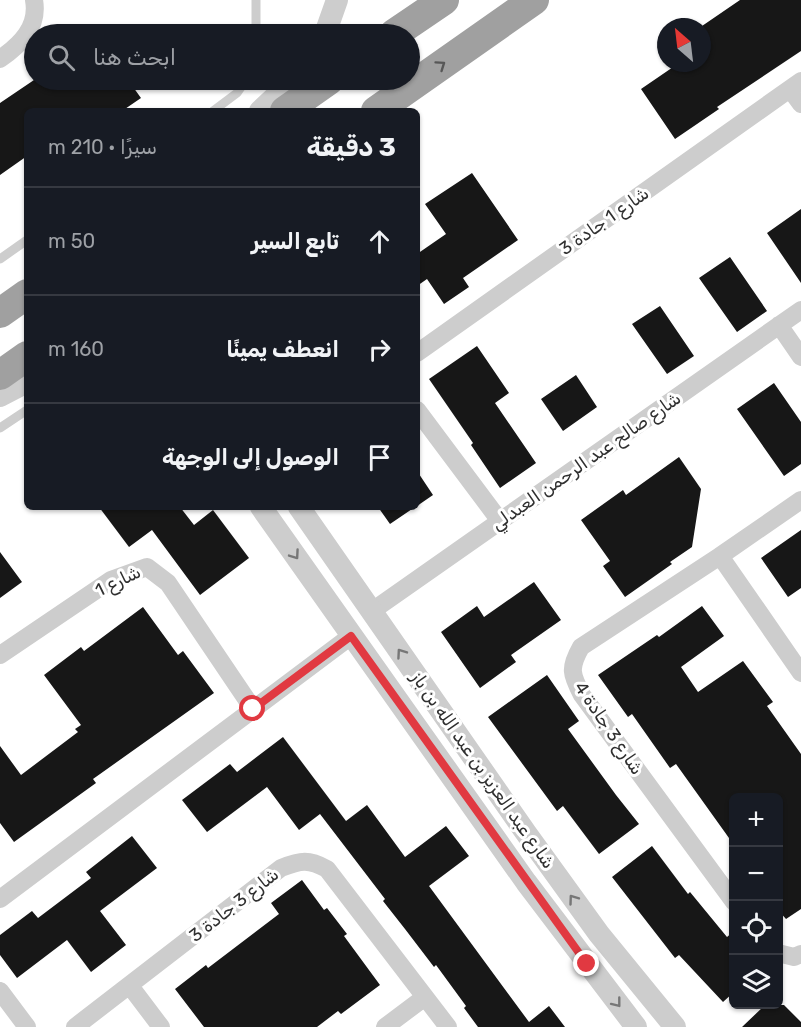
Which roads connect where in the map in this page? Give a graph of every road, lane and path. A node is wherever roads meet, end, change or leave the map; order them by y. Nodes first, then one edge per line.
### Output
1 (34, 0) edge
2 (256, 0) edge
3 (337, 0) edge
4 (444, 0) edge
5 (534, 0) edge
6 (32, 24) edge
7 (256, 24) edge
8 (329, 24) edge
9 (409, 24) edge
10 (24, 38) edge
11 (0, 59) edge
12 (420, 83) edge
13 (796, 85) edge
14 (238, 90) edge
15 (282, 90) edge
16 (315, 90) edge
17 (410, 90) edge
18 (394, 102) edge
19 (801, 104) edge
20 (218, 108) edge
21 (263, 108) edge
22 (289, 108) edge
23 (24, 242) edge
24 (0, 259) edge
25 (24, 296) edge
26 (801, 310) edge
27 (0, 313) edge
28 (779, 325) junction
29 (420, 350) edge
30 (801, 357) edge
31 (24, 358) edge
32 (0, 375) edge
33 (24, 384) edge
34 (0, 396) edge
35 (24, 412) edge
36 (420, 414) edge
37 (0, 428) edge
38 (801, 500) edge
39 (263, 510) edge
40 (301, 510) edge
41 (500, 521) junction
42 (720, 556) junction
43 (372, 611) junction
44 (351, 636) junction
45 (0, 655) edge
46 (801, 673) edge
47 (253, 709) junction
48 (526, 882) junction
49 (0, 899) edge
50 (733, 901) edge
51 (599, 934) junction
52 (783, 954) edge
53 (801, 954) edge
54 (587, 964) junction
55 (130, 986) junction
56 (0, 991) edge
57 (425, 997) junction
58 (27, 1027) edge
59 (75, 1027) edge
60 (161, 1027) edge
61 (385, 1027) edge
62 (448, 1027) edge
63 (636, 1027) edge
64 (675, 1027) edge

1 - 6 street
2 - 7 lane
3 - 8 street
4 - 9 highway
12 -> 5 highway
10 - 11 street
13 - 19 street, شارع 1 جادة 3
13 - 29 street, شارع 1 جادة 3
14 - 20 lane
15 - 21 street
16 - 22 highway
18 -> 17 highway
23 - 24 lane
25 - 27 highway
26 - 28 street, شارع صالح عبد الرحمن العبدلي
28 - 30 street
28 - 41 street, شارع صالح عبد الرحمن العبدلي
31 - 32 highway
33 - 34 street
35 - 37 lane
36 - 41 street
38 - 42 street, شارع 3 جادة 4
39 -> 44 street, شارع عبد العزيز بن عبد الله بن باز
40 - 43 street, شارع عبد العزيز بن عبد الله بن باز
41 - 43 street, شارع صالح عبد الرحمن العبدلي
42 - 46 street
42 - 50 street, شارع 3 جادة 4
51 -> 43 street, شارع عبد العزيز بن عبد الله بن باز
44 - 47 street
44 - 48 street, شارع عبد العزيز بن عبد الله بن باز
45 - 47 street, شارع 1
47 - 49 street
48 - 51 street
48 - 54 street, شارع عبد العزيز بن عبد الله بن باز
51 - 64 street, شارع عبد العزيز بن عبد الله بن باز
52 - 53 street
54 -> 63 street, شارع عبد العزيز بن عبد الله بن باز
54 - 64 street
55 - 57 street, شارع 3 جادة 3
55 - 59 street, شارع 3 جادة 3
55 - 60 street
56 - 58 street
57 - 61 street
57 - 62 street, شارع 3 جادة 3

